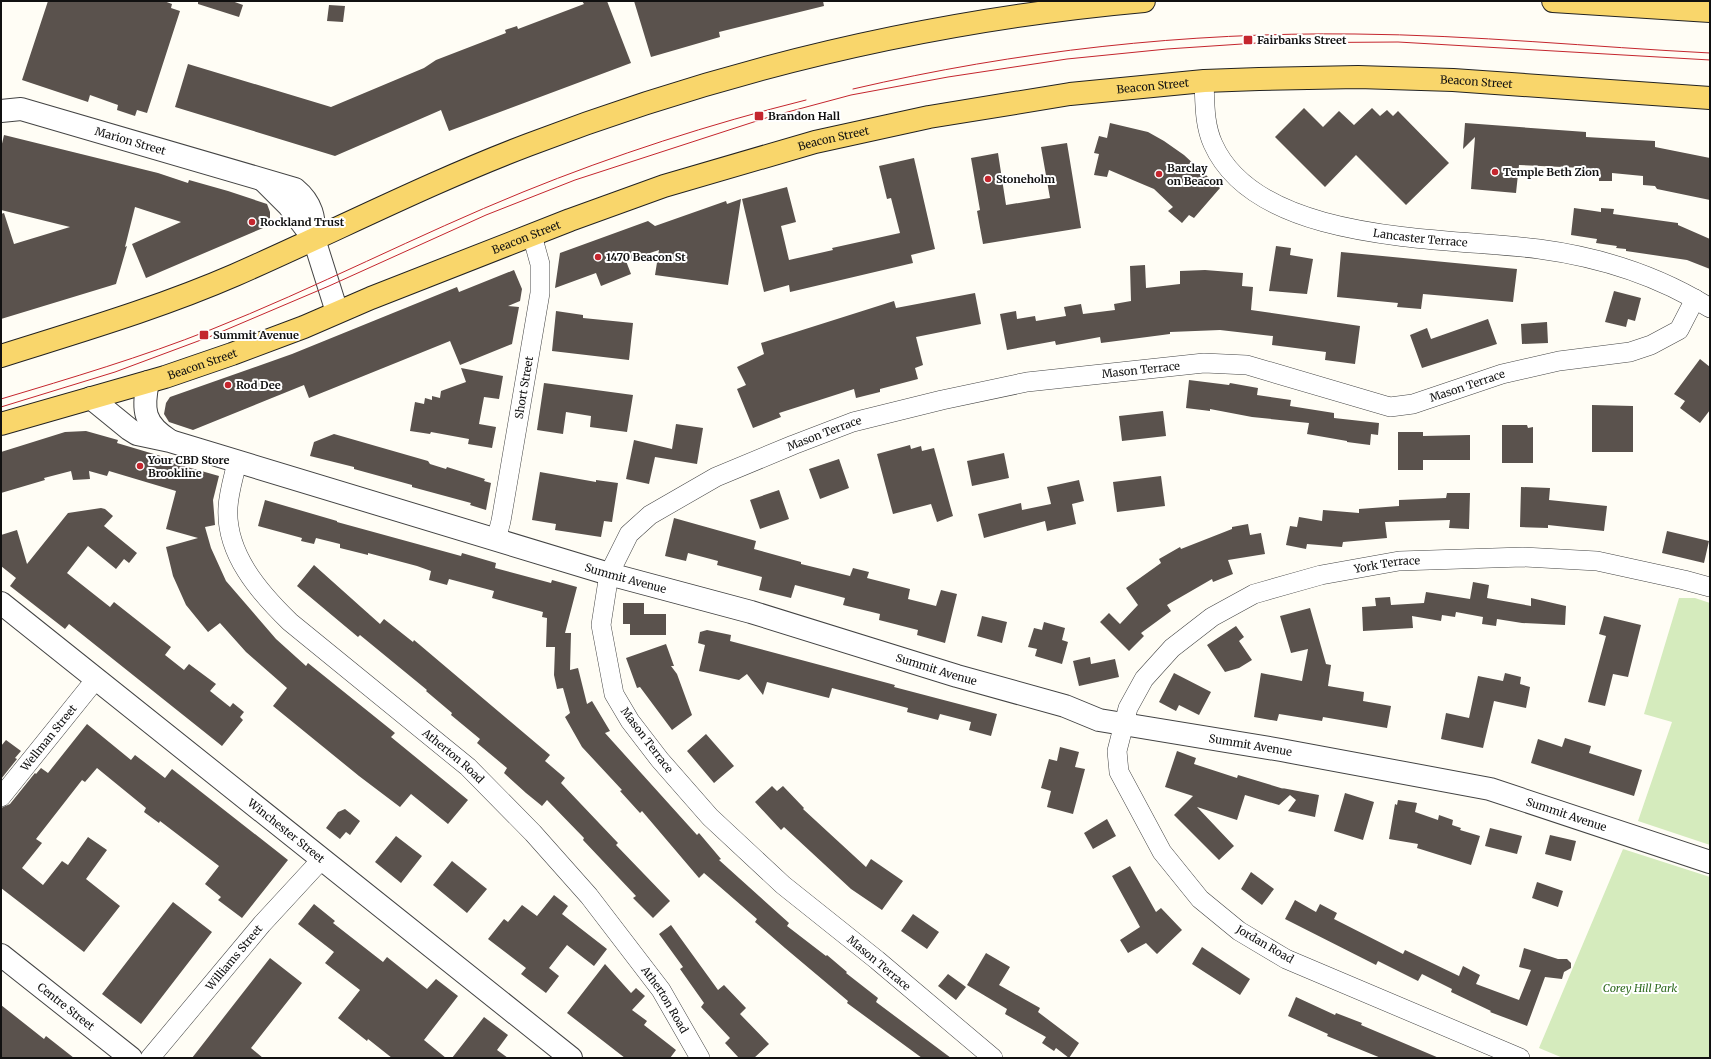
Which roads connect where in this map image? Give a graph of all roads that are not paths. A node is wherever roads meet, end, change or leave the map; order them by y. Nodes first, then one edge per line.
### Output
1 (1144, 1) edge
2 (1553, 1) edge
3 (1710, 11) edge
4 (1204, 81) junction
5 (1, 94) edge
6 (1710, 98) edge
7 (11, 110) edge
8 (532, 235) junction
9 (314, 239) junction
10 (1702, 304) edge
11 (337, 312) junction
12 (1, 356) edge
13 (148, 382) junction
14 (91, 398) junction
15 (1, 424) edge
16 (170, 441) junction
17 (238, 462) junction
18 (496, 540) junction
19 (608, 574) junction
20 (1710, 587) edge
21 (1, 603) edge
22 (96, 679) junction
23 (1123, 724) junction
24 (1, 797) edge
25 (322, 859) junction
26 (1710, 862) edge
27 (3, 960) edge
28 (131, 1058) edge
29 (150, 1058) edge
30 (571, 1058) edge
31 (700, 1058) edge
32 (993, 1058) edge
33 (1520, 1058) edge

1 - 9 main road
2 - 3 main road
4 - 6 main road, Beacon Street
4 - 8 main road, Beacon Street
4 - 10 street, Lancaster Terrace
5 - 7 street
7 - 9 street, Marion Street
8 - 11 main road, Beacon Street
8 - 18 street, Short Street
9 - 11 street, Marion Street
9 - 12 main road
10 - 19 street, Mason Terrace
11 - 13 main road, Beacon Street
13 - 14 main road, Beacon Street
13 - 16 street, Summit Avenue
14 - 15 main road, Beacon Street
14 - 16 street, Summit Avenue
16 - 17 street, Summit Avenue
17 - 18 street, Summit Avenue
17 - 31 street, Atherton Road
18 - 19 street, Summit Avenue
19 - 23 street, Summit Avenue
19 - 32 street, Mason Terrace
20 - 23 street, York Terrace
21 - 22 street, Winchester Street
22 - 24 street, Wellman Street
22 - 25 street, Winchester Street
23 - 26 street, Summit Avenue
23 - 33 street, Jordan Road
25 - 29 street, Williams Street
25 - 30 street, Winchester Street
27 - 28 street, Centre Street

